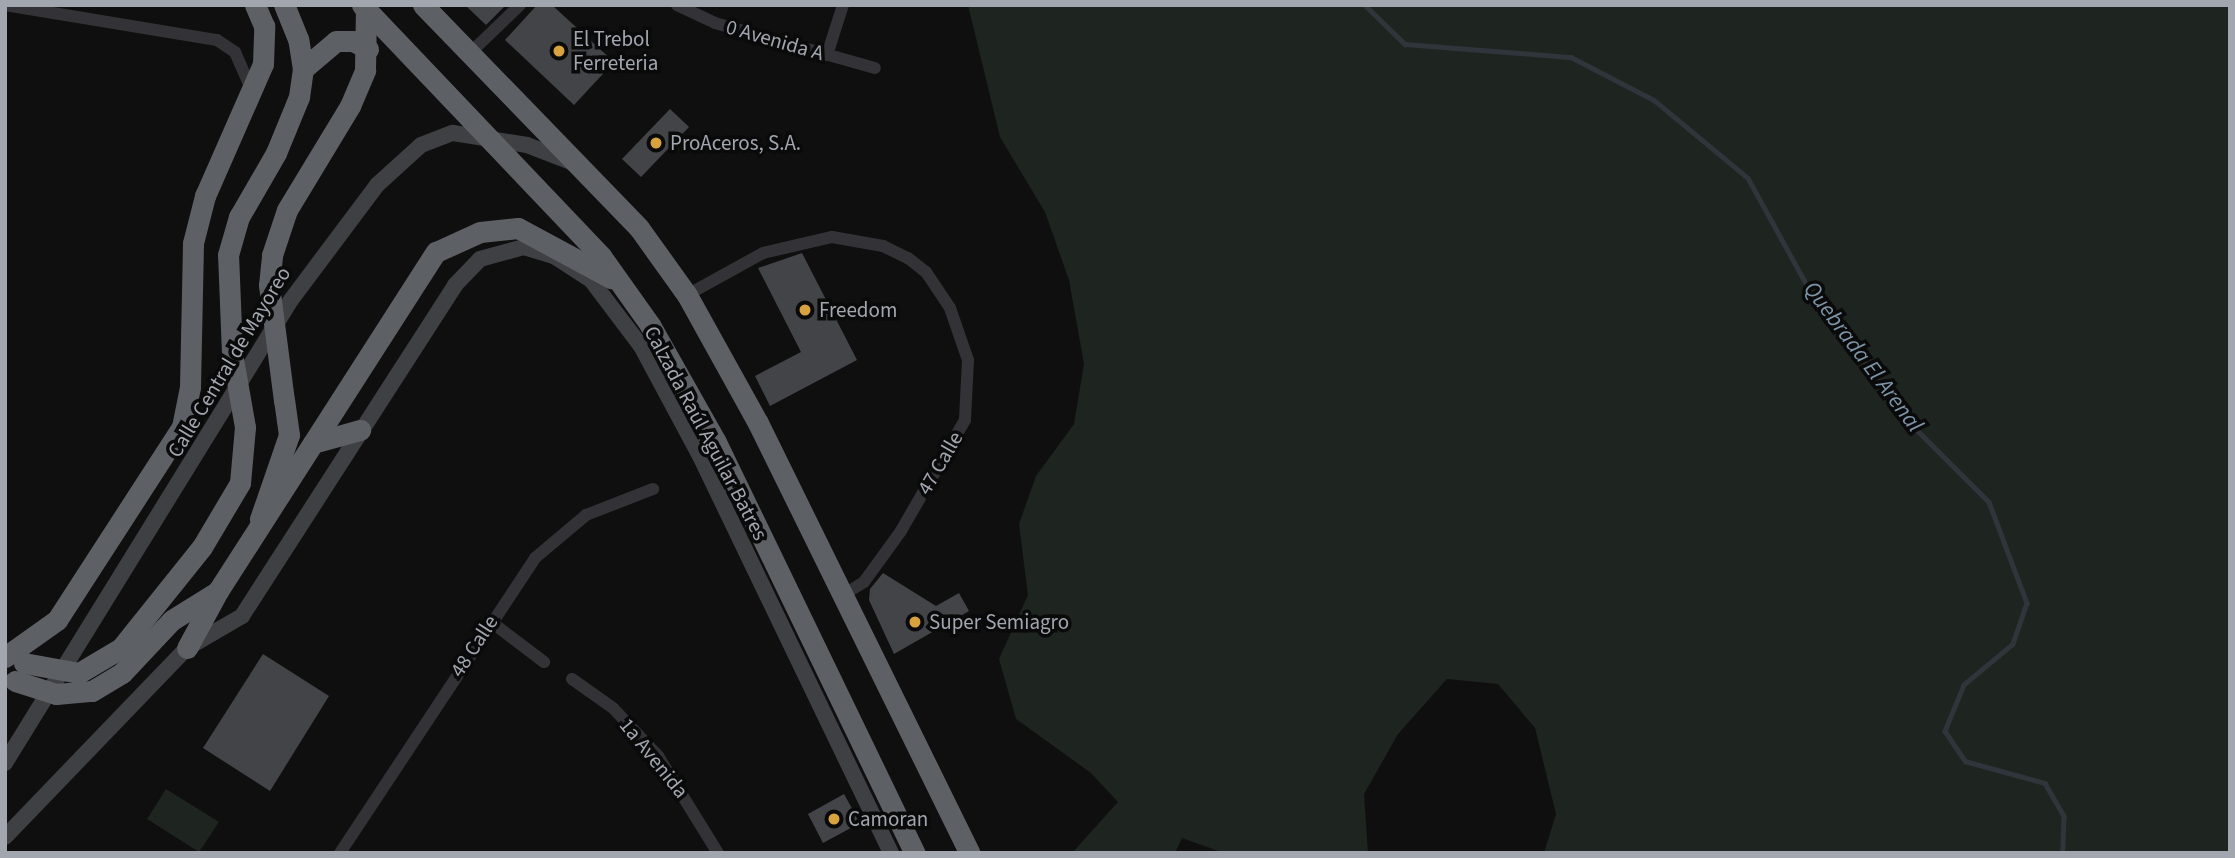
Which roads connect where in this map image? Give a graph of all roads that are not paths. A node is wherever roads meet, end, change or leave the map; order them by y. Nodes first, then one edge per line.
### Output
1 (5, 5) edge
2 (255, 5) edge
3 (284, 5) edge
4 (364, 5) edge
5 (423, 5) edge
6 (520, 5) edge
7 (677, 5) edge
8 (843, 5) edge
9 (368, 49) junction
10 (470, 53) junction
11 (827, 55) junction
12 (875, 68) dead end
13 (303, 69) junction
14 (252, 91) junction
15 (582, 166) junction
16 (559, 252) junction
17 (619, 283) junction
18 (687, 295) junction
19 (239, 396) junction
20 (360, 430) junction
21 (313, 443) junction
22 (653, 489) dead end
23 (257, 531) junction
24 (218, 591) junction
25 (843, 595) junction
26 (490, 621) junction
27 (187, 648) junction
28 (544, 662) dead end
29 (11, 663) edge
30 (572, 679) dead end
31 (5, 763) edge
32 (5, 837) edge
33 (340, 853) edge
34 (718, 853) edge
35 (891, 853) edge
36 (915, 853) edge
37 (970, 853) edge

1 - 14 street
2 - 14 highway
3 - 13 highway
4 - 9 highway
4 - 17 highway, Calzada Raúl Aguilar Batres, bridge
5 - 10 highway
6 - 10 street
7 - 11 street, 0 Avenida A
8 - 11 street
9 - 13 highway
9 - 23 highway, bridge
10 - 15 highway
11 - 12 street, 0 Avenida A
13 - 19 highway
14 - 29 highway
15 - 18 highway
15 - 19 main road, Calle Central de Mayoreo
16 - 17 highway
16 - 20 main road
16 - 21 highway
16 - 35 main road
17 - 36 highway, Calzada Raúl Aguilar Batres
18 - 25 highway
18 - 25 street, 47 Calle
19 - 29 highway, bridge
19 - 31 main road, Calle Central de Mayoreo
20 - 21 highway
20 - 27 main road
21 - 23 highway
22 - 26 street, 48 Calle
23 - 24 highway
24 - 27 highway
24 - 29 highway, bridge
25 - 37 highway
26 - 28 street
26 - 33 street, 48 Calle
27 - 32 main road
30 - 34 street, 1a Avenida

